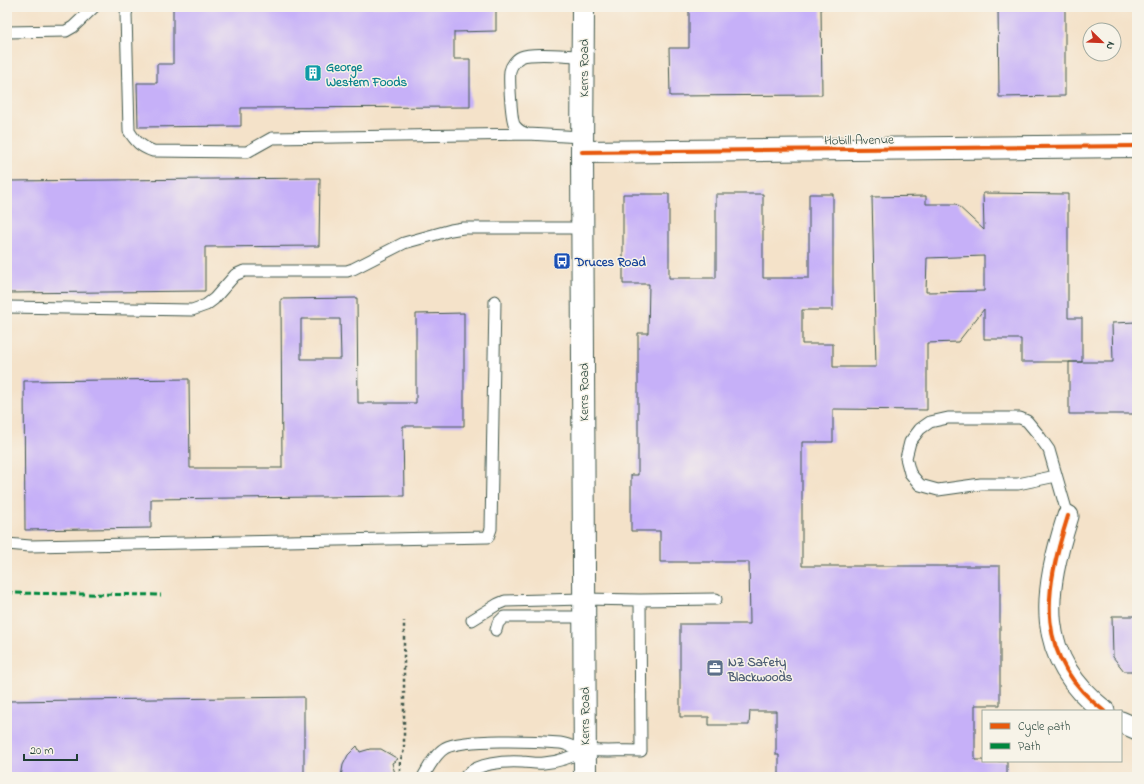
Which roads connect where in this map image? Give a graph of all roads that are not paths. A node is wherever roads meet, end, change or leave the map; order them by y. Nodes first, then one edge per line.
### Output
1 (94, 7) edge
2 (128, 7) edge
3 (583, 7) edge
4 (7, 32) edge
5 (583, 56) junction
6 (528, 134) junction
7 (582, 144) junction
8 (1137, 146) edge
9 (582, 228) junction
10 (495, 301) dead end
11 (7, 307) edge
12 (1056, 476) junction
13 (1068, 516) joint
14 (7, 544) edge
15 (640, 600) junction
16 (716, 600) dead end
17 (583, 608) junction
18 (472, 620) dead end
19 (496, 630) dead end
20 (1103, 710) edge
21 (1122, 722) edge
22 (1137, 729) edge
23 (584, 750) junction
24 (423, 777) edge
25 (465, 777) edge
26 (585, 777) edge

1 - 4 lane
2 - 6 lane
3 - 5 main road, Kerrs Road
5 - 6 lane
5 - 7 main road, Kerrs Road
6 - 7 lane
7 - 8 main road, Hobill Avenue
7 - 9 main road, Kerrs Road
9 - 11 lane
9 - 17 main road, Kerrs Road
10 - 14 lane
12 - 12 lane
12 - 13 lane
13 - 20 street
15 - 16 lane
15 - 17 lane
15 - 23 lane
17 - 18 lane
17 - 19 lane
17 - 23 main road, Kerrs Road
21 - 22 street
23 - 24 lane
23 - 25 lane
23 - 26 main road, Kerrs Road

